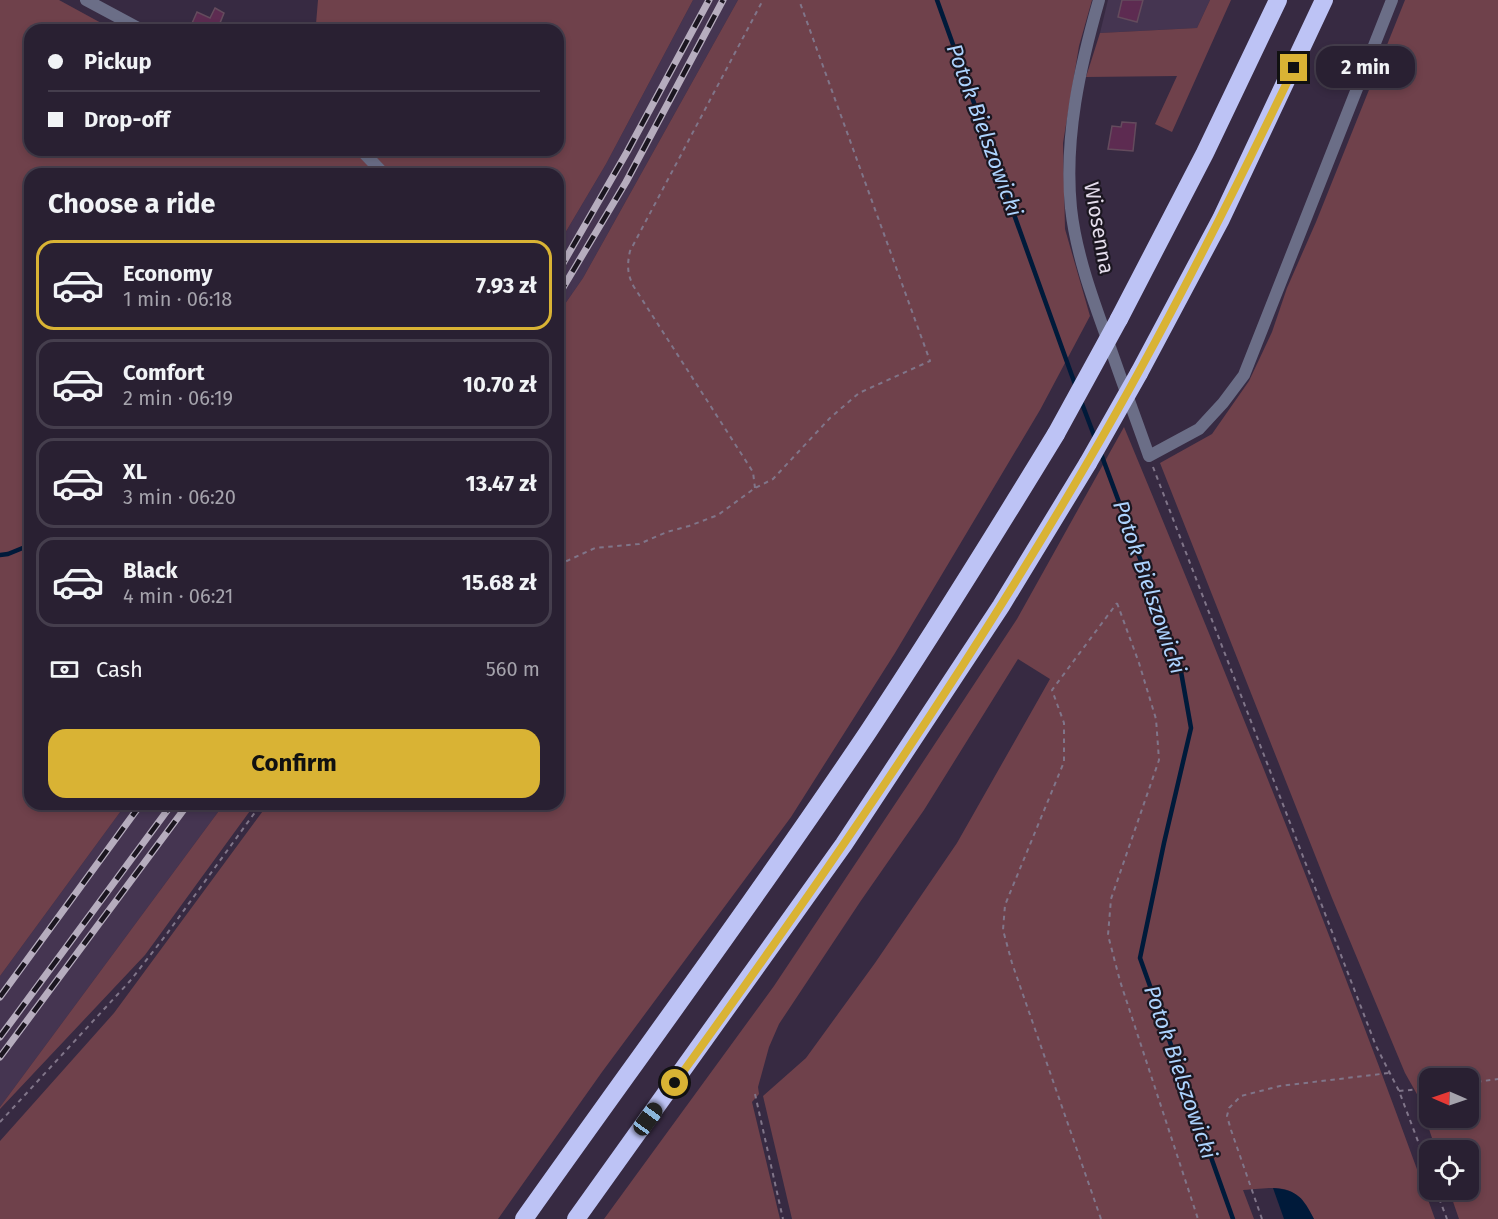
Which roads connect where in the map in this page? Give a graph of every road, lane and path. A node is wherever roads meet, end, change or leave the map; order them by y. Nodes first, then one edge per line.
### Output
1 (86, 0) edge
2 (763, 0) edge
3 (799, 0) edge
4 (1099, 0) edge
5 (1278, 0) edge
6 (1324, 0) edge
7 (1392, 0) edge
8 (131, 24) edge
9 (367, 156) edge
10 (378, 168) edge
11 (1149, 456) junction
12 (755, 488) junction
13 (564, 562) edge
14 (257, 810) edge
15 (1389, 1073) junction
16 (1498, 1079) edge
17 (1479, 1082) edge
18 (1419, 1089) edge
19 (1399, 1091) junction
20 (755, 1094) dead end
21 (0, 1122) edge
22 (1419, 1144) edge
23 (1440, 1200) edge
24 (524, 1219) edge
25 (576, 1219) edge
26 (783, 1219) edge
27 (1101, 1219) edge
28 (1198, 1219) edge
29 (1262, 1219) edge
30 (1447, 1219) edge

1 - 8 street
2 - 12 path
3 - 12 path
4 - 11 street, Wiosenna
5 - 24 highway, bridge
6 - 25 highway, bridge
7 - 11 street
9 - 10 street
11 - 15 path
12 - 13 path
14 - 21 path
15 - 19 path
15 - 29 path
16 - 17 path
18 - 19 path
19 - 22 path
20 - 26 path
23 - 30 path
27 - 28 path

